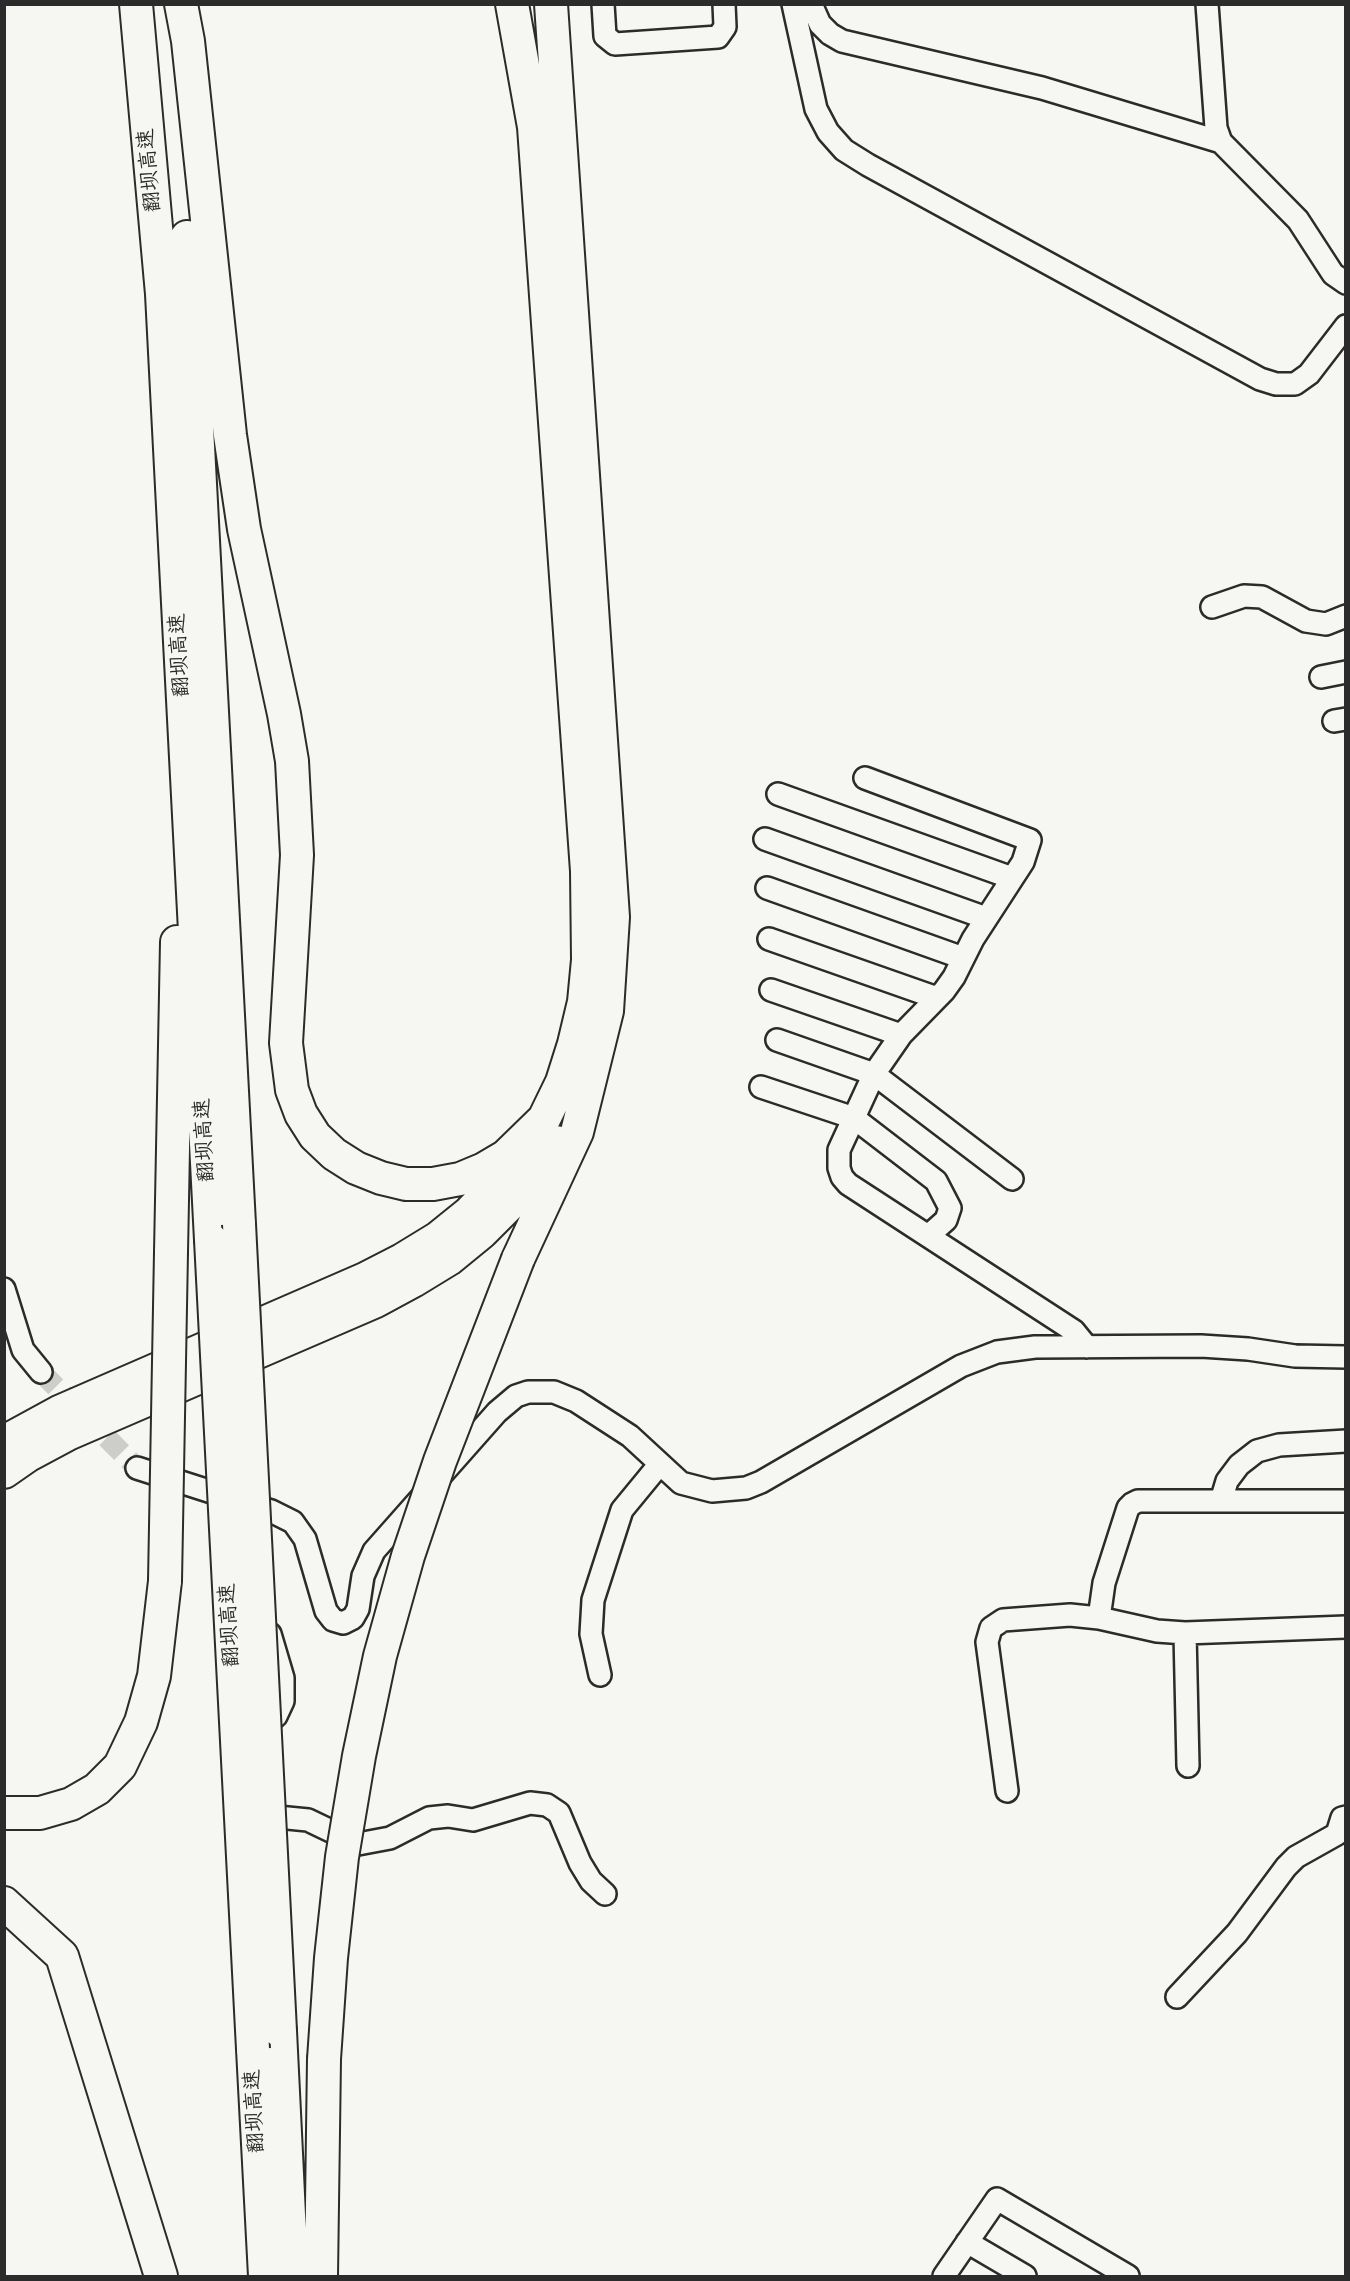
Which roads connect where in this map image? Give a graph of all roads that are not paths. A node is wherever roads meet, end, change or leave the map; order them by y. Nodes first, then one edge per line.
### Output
1 (136, 4) edge
2 (172, 4) edge
3 (181, 4) edge
4 (512, 4) edge
5 (551, 4) edge
6 (603, 4) edge
7 (724, 4) edge
8 (793, 4) edge
9 (811, 4) edge
10 (1207, 4) edge
11 (1221, 142) junction
12 (1339, 279) edge
13 (1346, 326) edge
14 (1212, 607) dead end
15 (1346, 616) edge
16 (182, 671) junction
17 (1346, 672) edge
18 (1321, 677) dead end
19 (866, 778) dead end
20 (778, 794) dead end
21 (765, 839) dead end
22 (1012, 878) junction
23 (767, 888) dead end
24 (986, 918) junction
25 (769, 939) dead end
26 (963, 958) junction
27 (771, 990) dead end
28 (937, 998) junction
29 (901, 1035) junction
30 (777, 1040) dead end
31 (596, 1056) junction
32 (874, 1074) junction
33 (761, 1087) dead end
34 (854, 1118) junction
35 (544, 1119) junction
36 (1012, 1179) dead end
37 (928, 1236) junction
38 (4, 1289) edge
39 (1087, 1347) junction
40 (1346, 1357) edge
41 (41, 1372) tunnel mouth
42 (1346, 1441) edge
43 (4, 1442) edge
44 (659, 1466) junction
45 (137, 1468) tunnel mouth
46 (4, 1472) edge
47 (1221, 1501) junction
48 (1346, 1501) edge
49 (271, 1511) junction
50 (1099, 1618) junction
51 (1346, 1627) edge
52 (1185, 1633) junction
53 (600, 1675) dead end
54 (1188, 1767) dead end
55 (1007, 1791) dead end
56 (4, 1812) edge
57 (1346, 1817) edge
58 (605, 1894) dead end
59 (4, 1903) edge
60 (1177, 1997) dead end
61 (967, 2242) junction
62 (161, 2277) edge
63 (265, 2277) edge
64 (292, 2277) edge
65 (321, 2277) edge
66 (944, 2277) edge
67 (1025, 2277) edge
68 (1128, 2277) edge

1 - 16 highway, 翻坝高速
2 - 64 highway, 翻坝高速, bridge
3 - 35 highway
4 - 35 highway
5 - 31 highway
6 - 7 street
8 - 13 street
9 - 11 street
10 - 11 street
11 - 12 street
14 - 15 street
16 - 56 highway, bridge
16 - 63 highway, 翻坝高速, bridge
17 - 18 street
19 - 22 street
20 - 22 street
21 - 24 street
22 - 24 street
23 - 26 street
24 - 26 street
25 - 28 street
26 - 28 street
27 - 29 street
28 - 29 street
29 - 32 street
30 - 32 street
31 - 46 highway
31 - 65 highway, bridge
32 - 34 street
32 - 36 street
33 - 34 street
34 - 37 street
34 - 37 street
35 - 43 highway
37 - 39 street
38 - 41 street
39 - 40 street
39 - 44 street
42 - 47 street
44 - 49 street
44 - 53 street
45 - 49 street
47 - 48 street
47 - 50 street
49 - 58 street
50 - 52 street
50 - 55 street
51 - 52 street
52 - 54 street
57 - 60 street
59 - 62 highway
61 - 66 street
61 - 67 street
61 - 68 street

